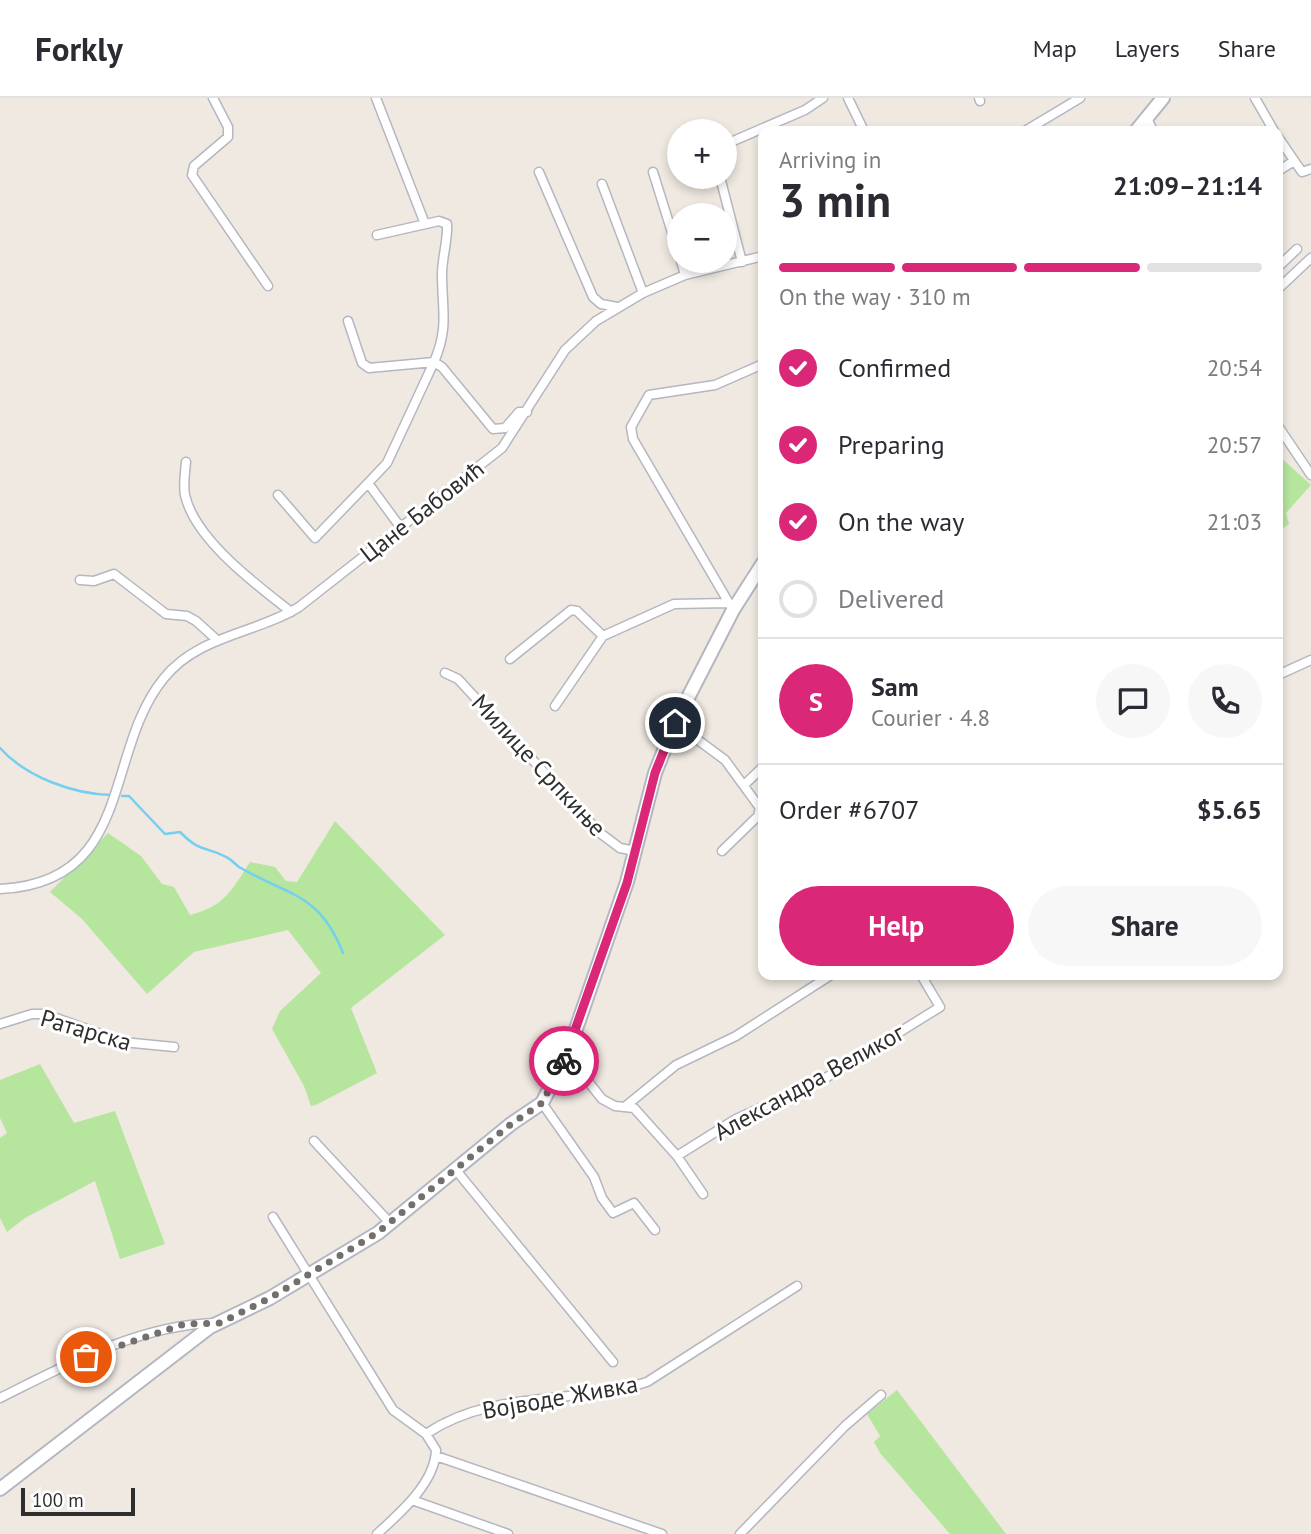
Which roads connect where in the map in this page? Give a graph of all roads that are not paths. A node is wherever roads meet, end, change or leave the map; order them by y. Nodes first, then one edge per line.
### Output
1 (213, 98) edge
2 (376, 98) edge
3 (823, 98) edge
4 (848, 98) edge
5 (1080, 98) edge
6 (1163, 98) edge
7 (1255, 98) edge
8 (1146, 118) junction
9 (768, 126) edge
10 (862, 126) edge
11 (1033, 126) edge
12 (1140, 126) edge
13 (1150, 126) edge
14 (1271, 126) edge
15 (758, 130) edge
16 (737, 139) edge
17 (1283, 145) edge
18 (1294, 161) junction
19 (1283, 169) edge
20 (1311, 169) edge
21 (539, 172) dead end
22 (653, 172) dead end
23 (602, 184) dead end
24 (723, 189) edge
25 (667, 217) edge
26 (425, 224) junction
27 (377, 235) dead end
28 (1297, 249) dead end
29 (758, 257) edge
30 (1311, 258) edge
31 (742, 262) junction
32 (1283, 262) edge
33 (685, 275) joint
34 (1283, 284) edge
35 (268, 286) dead end
36 (643, 293) junction
37 (617, 307) junction
38 (348, 321) dead end
39 (434, 362) junction
40 (758, 366) edge
41 (527, 412) junction
42 (1283, 433) edge
43 (187, 462) dead end
44 (1311, 475) edge
45 (368, 483) junction
46 (278, 495) dead end
47 (401, 528) junction
48 (758, 570) edge
49 (80, 580) dead end
50 (730, 606) junction
51 (291, 612) junction
52 (603, 636) junction
53 (217, 640) junction
54 (510, 659) dead end
55 (1311, 660) edge
56 (445, 673) dead end
57 (1283, 673) edge
58 (555, 706) dead end
59 (675, 723) junction
60 (758, 772) edge
61 (744, 785) junction
62 (758, 807) edge
63 (758, 815) edge
64 (635, 851) junction
65 (722, 851) dead end
66 (0, 890) edge
67 (823, 980) edge
68 (923, 980) edge
69 (0, 1024) edge
70 (174, 1047) dead end
71 (567, 1055) junction
72 (542, 1103) junction
73 (627, 1105) junction
74 (314, 1141) dead end
75 (677, 1156) junction
76 (456, 1169) junction
77 (703, 1194) dead end
78 (273, 1217) dead end
79 (390, 1223) junction
80 (655, 1230) dead end
81 (311, 1274) junction
82 (797, 1286) dead end
83 (220, 1323) junction
84 (614, 1362) dead end
85 (881, 1395) dead end
86 (0, 1398) edge
87 (426, 1434) junction
88 (436, 1455) junction
89 (0, 1489) edge
90 (412, 1500) junction
91 (377, 1534) edge
92 (508, 1534) edge
93 (662, 1534) edge
94 (740, 1534) edge

1 - 35 street
2 - 26 street
3 - 9 street
4 - 10 street
5 - 11 street
6 - 8 street
7 - 14 street
8 - 12 street
8 - 13 street
15 - 16 street
17 - 18 street
18 - 19 street
18 - 20 street
21 - 37 street
22 - 25 street
23 - 36 street
24 - 31 street
26 - 27 street
26 - 39 street
28 - 32 street
29 - 31 street, Цане Бабовић
30 - 34 street
31 - 33 street, Цане Бабовић
33 - 36 street, Цане Бабовић
36 - 37 street, Цане Бабовић
37 - 41 street, Цане Бабовић
38 - 39 street
39 - 41 street
39 - 45 street
40 - 50 street
41 - 47 street, Цане Бабовић
42 - 44 street
43 - 51 street
45 - 46 street
45 - 47 street
47 - 51 street, Цане Бабовић
48 - 50 street
49 - 53 street
50 - 52 street
50 - 59 street
51 - 53 street, Цане Бабовић
52 - 54 street
52 - 58 street
53 - 66 street, Цане Бабовић
55 - 57 street
56 - 64 street, Милице Српкиње
59 - 61 street
59 - 64 street
60 - 61 street
61 - 62 street
63 - 65 street
64 - 71 street
67 - 73 street
68 - 75 street, Александра Великог
69 - 70 street, Ратарска
71 - 72 street
71 - 73 street
72 - 76 street
72 - 80 street
73 - 75 street
74 - 79 street
75 - 77 street
76 - 79 street
76 - 84 street
78 - 81 street
79 - 81 street
81 - 83 street
81 - 87 street
82 - 87 street, Војводе Живка
83 - 86 street
83 - 89 street
85 - 94 street
87 - 88 street
88 - 90 street
88 - 93 street
90 - 91 street
90 - 92 street

